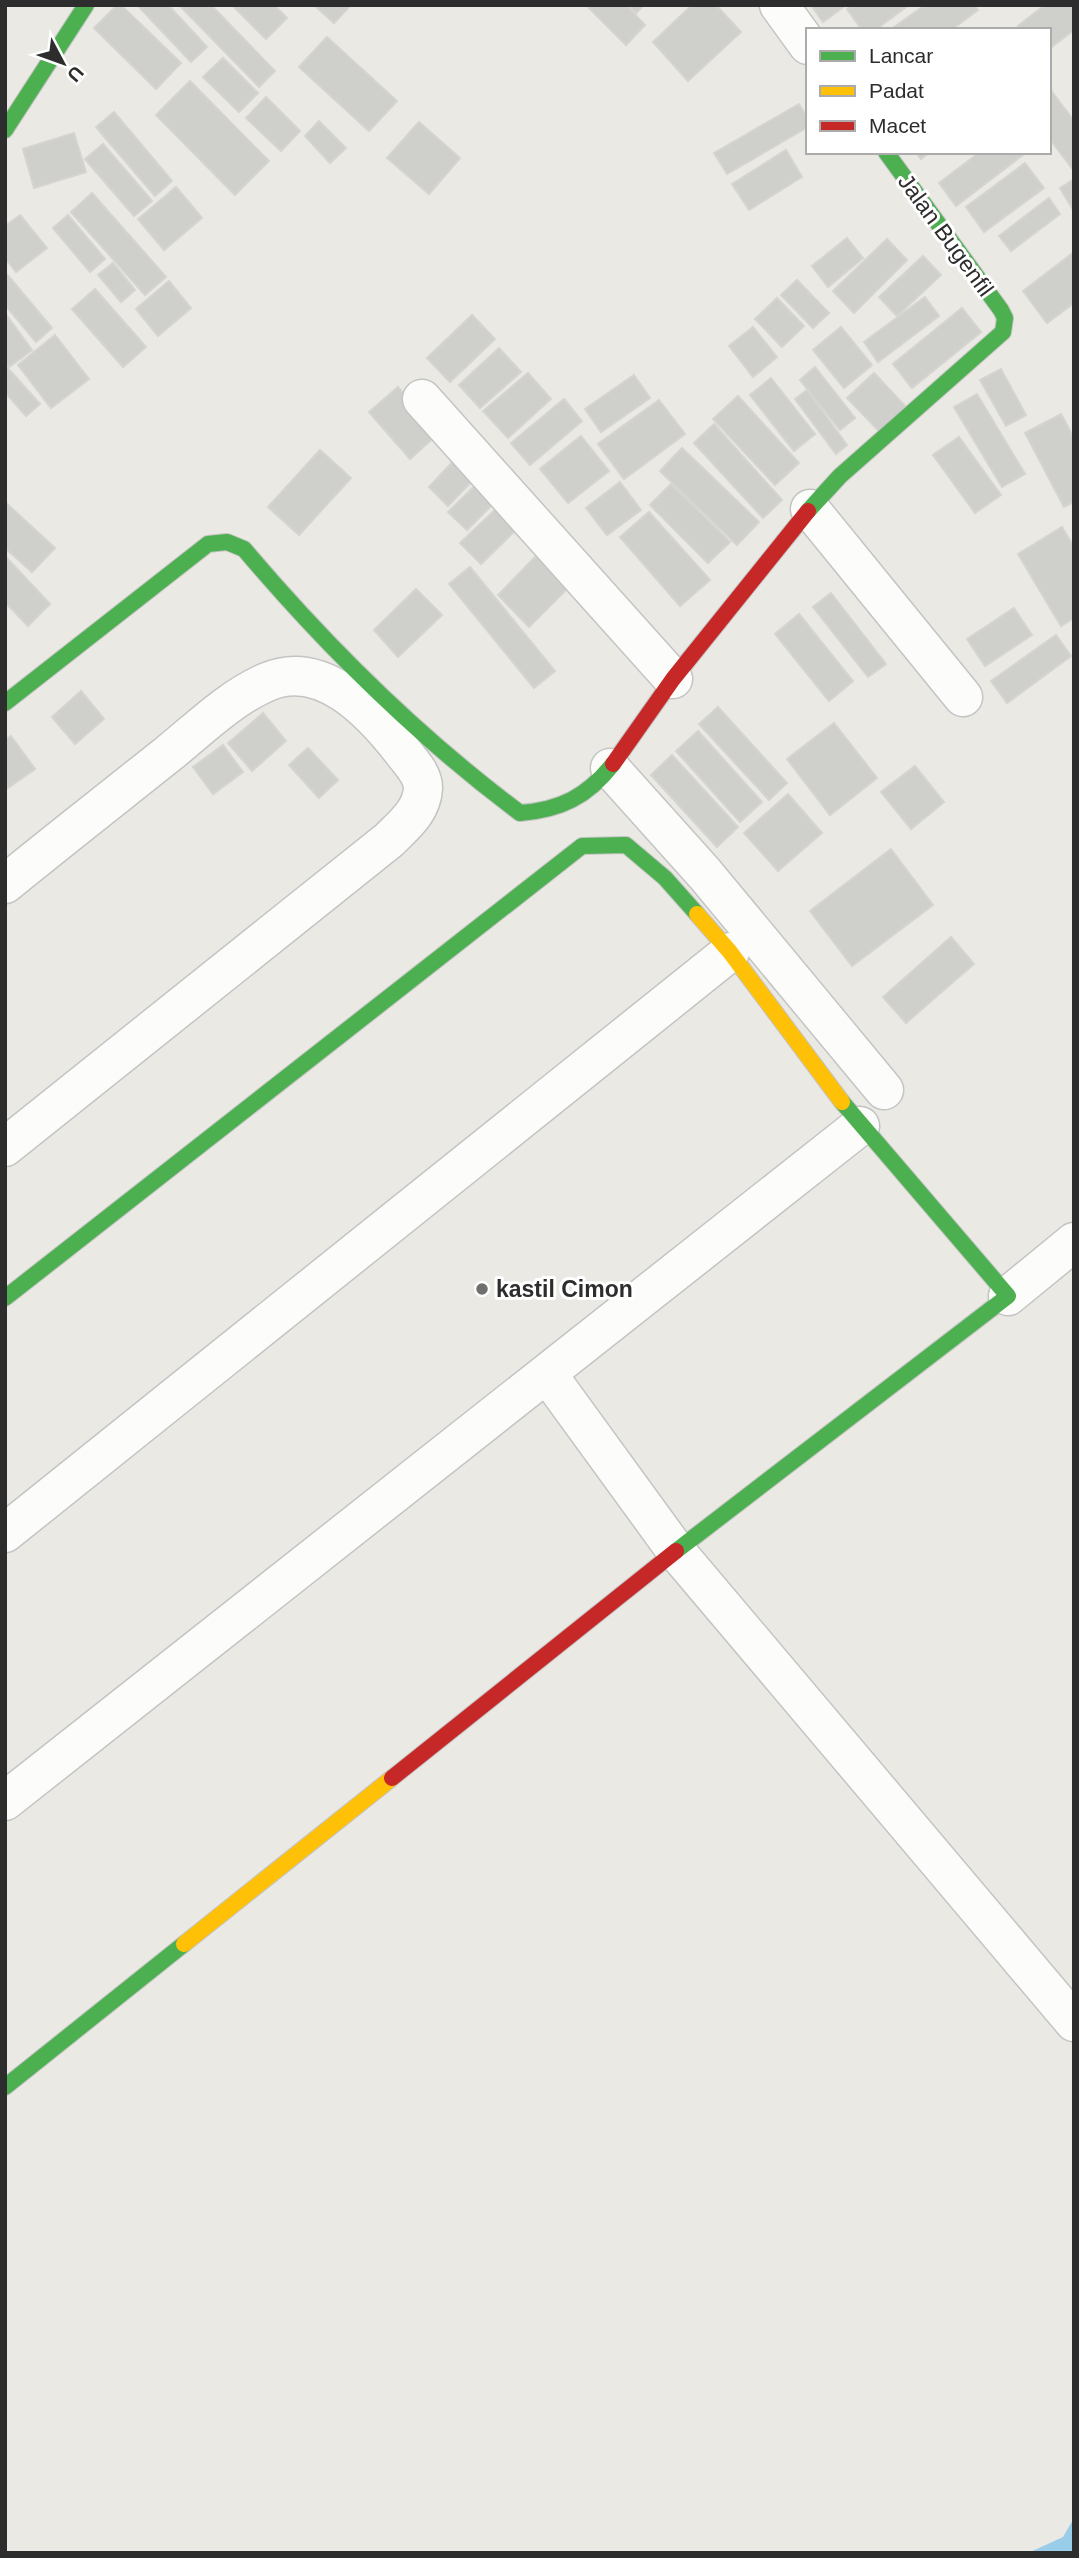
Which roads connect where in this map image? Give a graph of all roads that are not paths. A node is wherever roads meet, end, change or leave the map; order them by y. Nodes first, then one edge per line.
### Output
1 (86, 5) edge
2 (779, 5) edge
3 (806, 42) edge
4 (5, 130) edge
5 (887, 154) edge
6 (422, 398) dead end
7 (810, 509) junction
8 (673, 679) junction
9 (963, 697) dead end
10 (5, 703) edge
11 (610, 768) junction
12 (5, 884) edge
13 (730, 952) junction
14 (884, 1090) dead end
15 (860, 1126) junction
16 (5, 1147) edge
17 (1074, 1241) edge
18 (1008, 1296) junction
19 (5, 1298) edge
20 (548, 1375) junction
21 (5, 1533) edge
22 (676, 1551) junction
23 (5, 1801) edge
24 (1074, 2022) edge
25 (5, 2087) edge

1 - 4 street
2 - 3 street
5 - 7 street, Jalan Bugenfil
6 - 8 street
7 - 8 street
7 - 9 street
8 - 11 street
10 - 11 street
11 - 14 street
12 - 16 street
13 - 15 street
13 - 19 street
13 - 21 street
15 - 18 street
15 - 20 street
17 - 18 street
18 - 22 street
20 - 22 street
20 - 23 street
22 - 24 street
22 - 25 street

